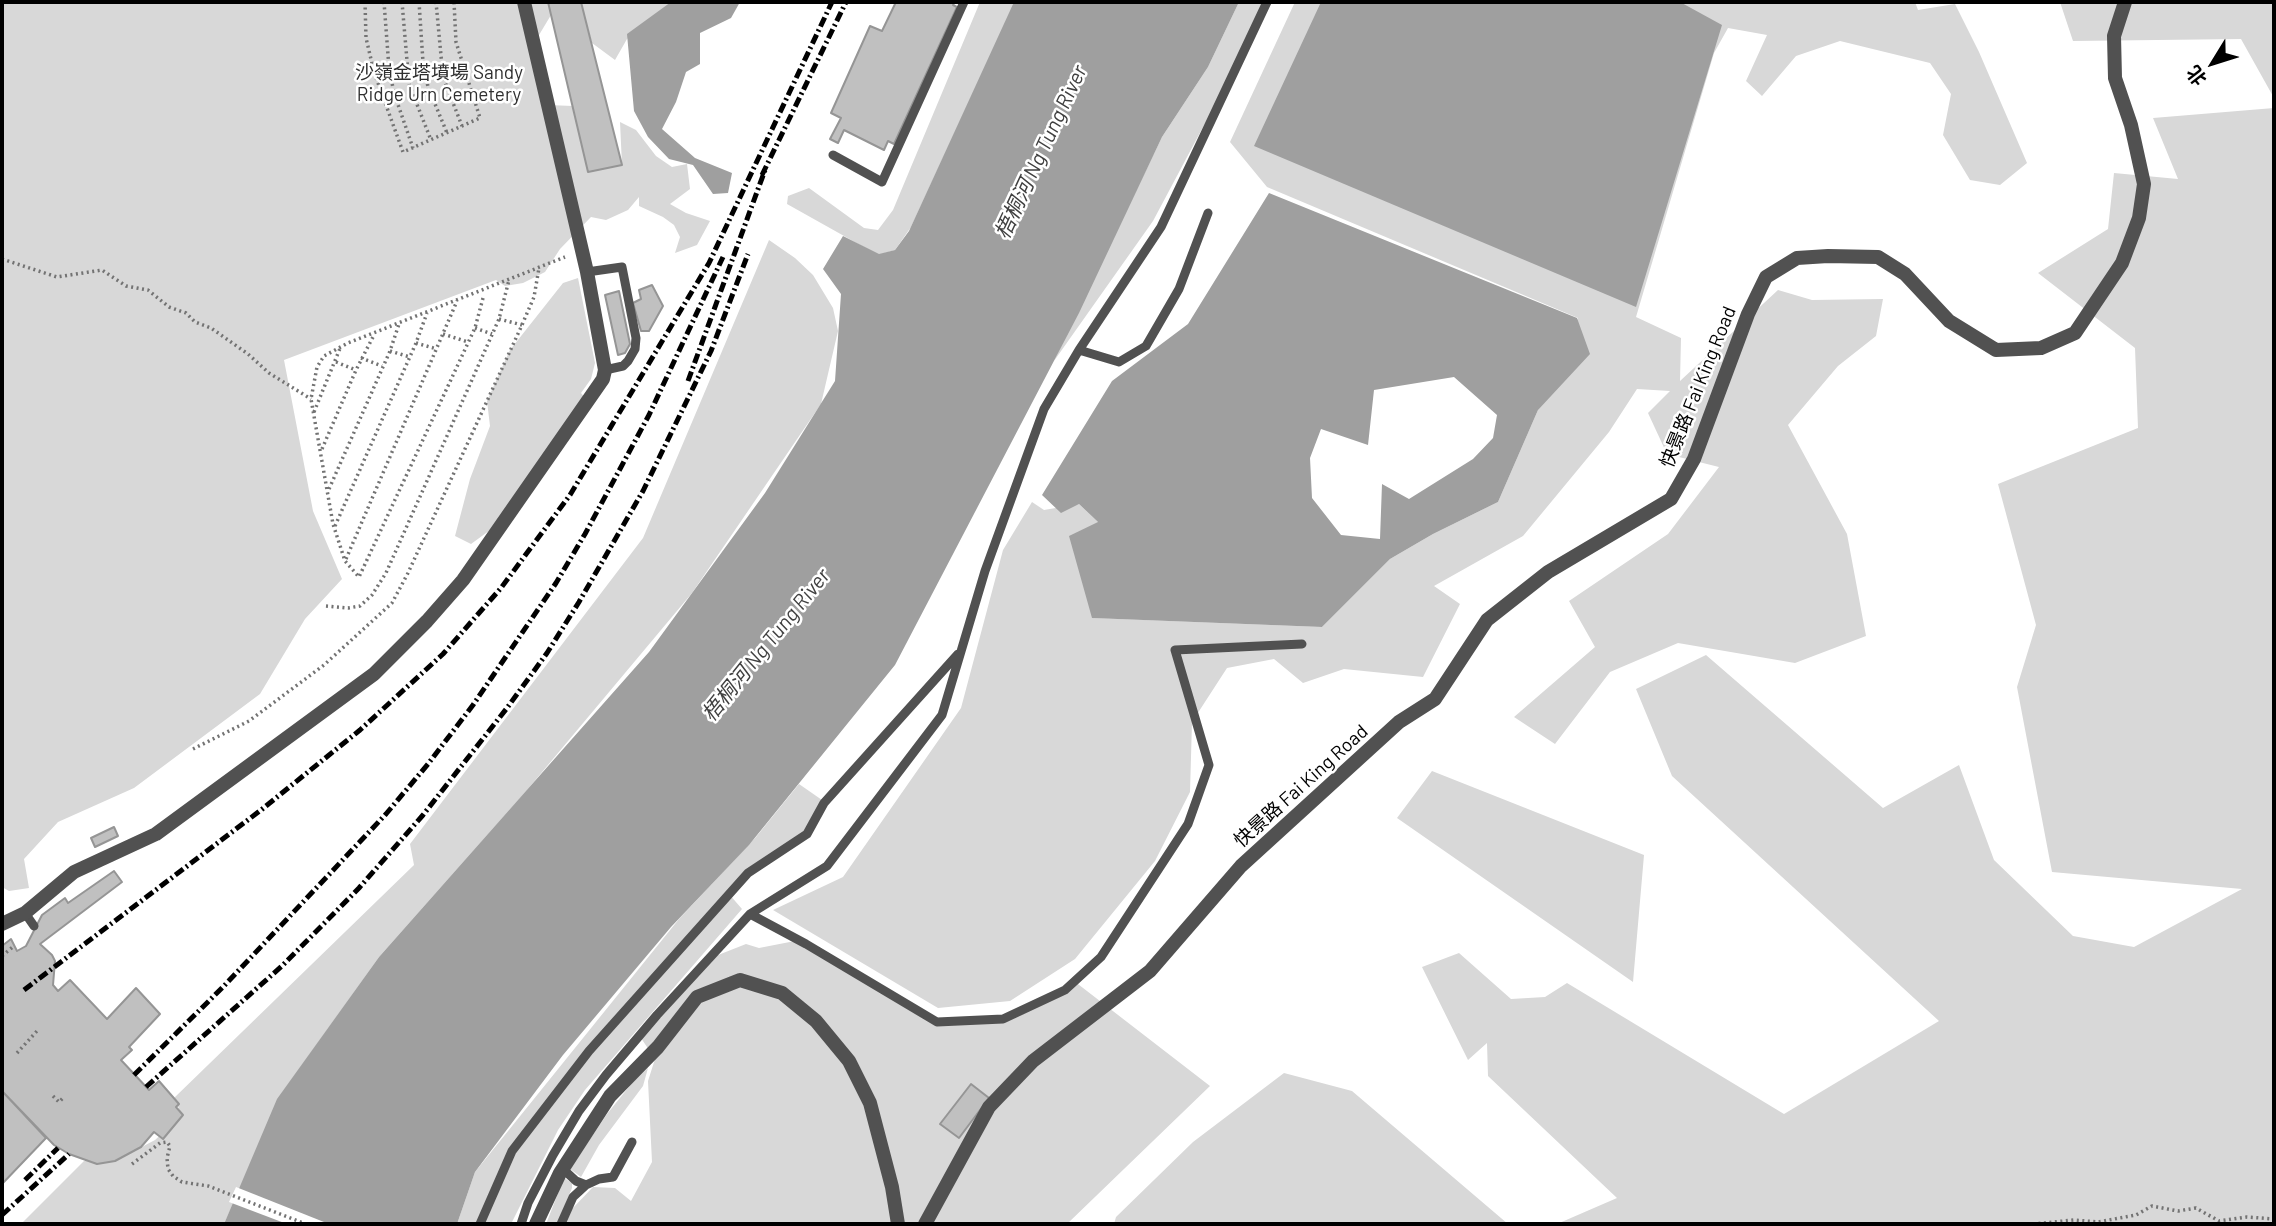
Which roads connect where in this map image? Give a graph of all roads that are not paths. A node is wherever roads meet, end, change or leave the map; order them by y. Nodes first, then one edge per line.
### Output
1 (524, 2) edge
2 (964, 2) edge
3 (1267, 2) edge
4 (2125, 2) edge
5 (833, 155) dead end
6 (1208, 213) dead end
7 (587, 272) junction
8 (1079, 350) junction
9 (605, 370) junction
10 (1302, 644) dead end
11 (961, 650) junction
12 (25, 913) junction
13 (750, 914) junction
14 (2, 925) edge
15 (34, 926) dead end
16 (632, 1142) dead end
17 (563, 1169) junction
18 (586, 1185) junction
19 (480, 1224) edge
20 (521, 1224) edge
21 (536, 1224) edge
22 (561, 1224) edge
23 (898, 1224) edge
24 (925, 1224) edge

1 - 7 street
2 - 5 lane
3 - 8 lane
4 - 24 street, 快景路 Fai King Road
6 - 8 lane
7 - 9 street
7 - 9 lane
8 - 11 lane
9 - 12 street
10 - 13 lane
11 - 13 lane
11 - 19 lane
12 - 14 street
12 - 15 lane
13 - 20 lane
16 - 18 lane
17 - 18 lane
17 - 21 street
17 - 23 street
18 - 22 lane

